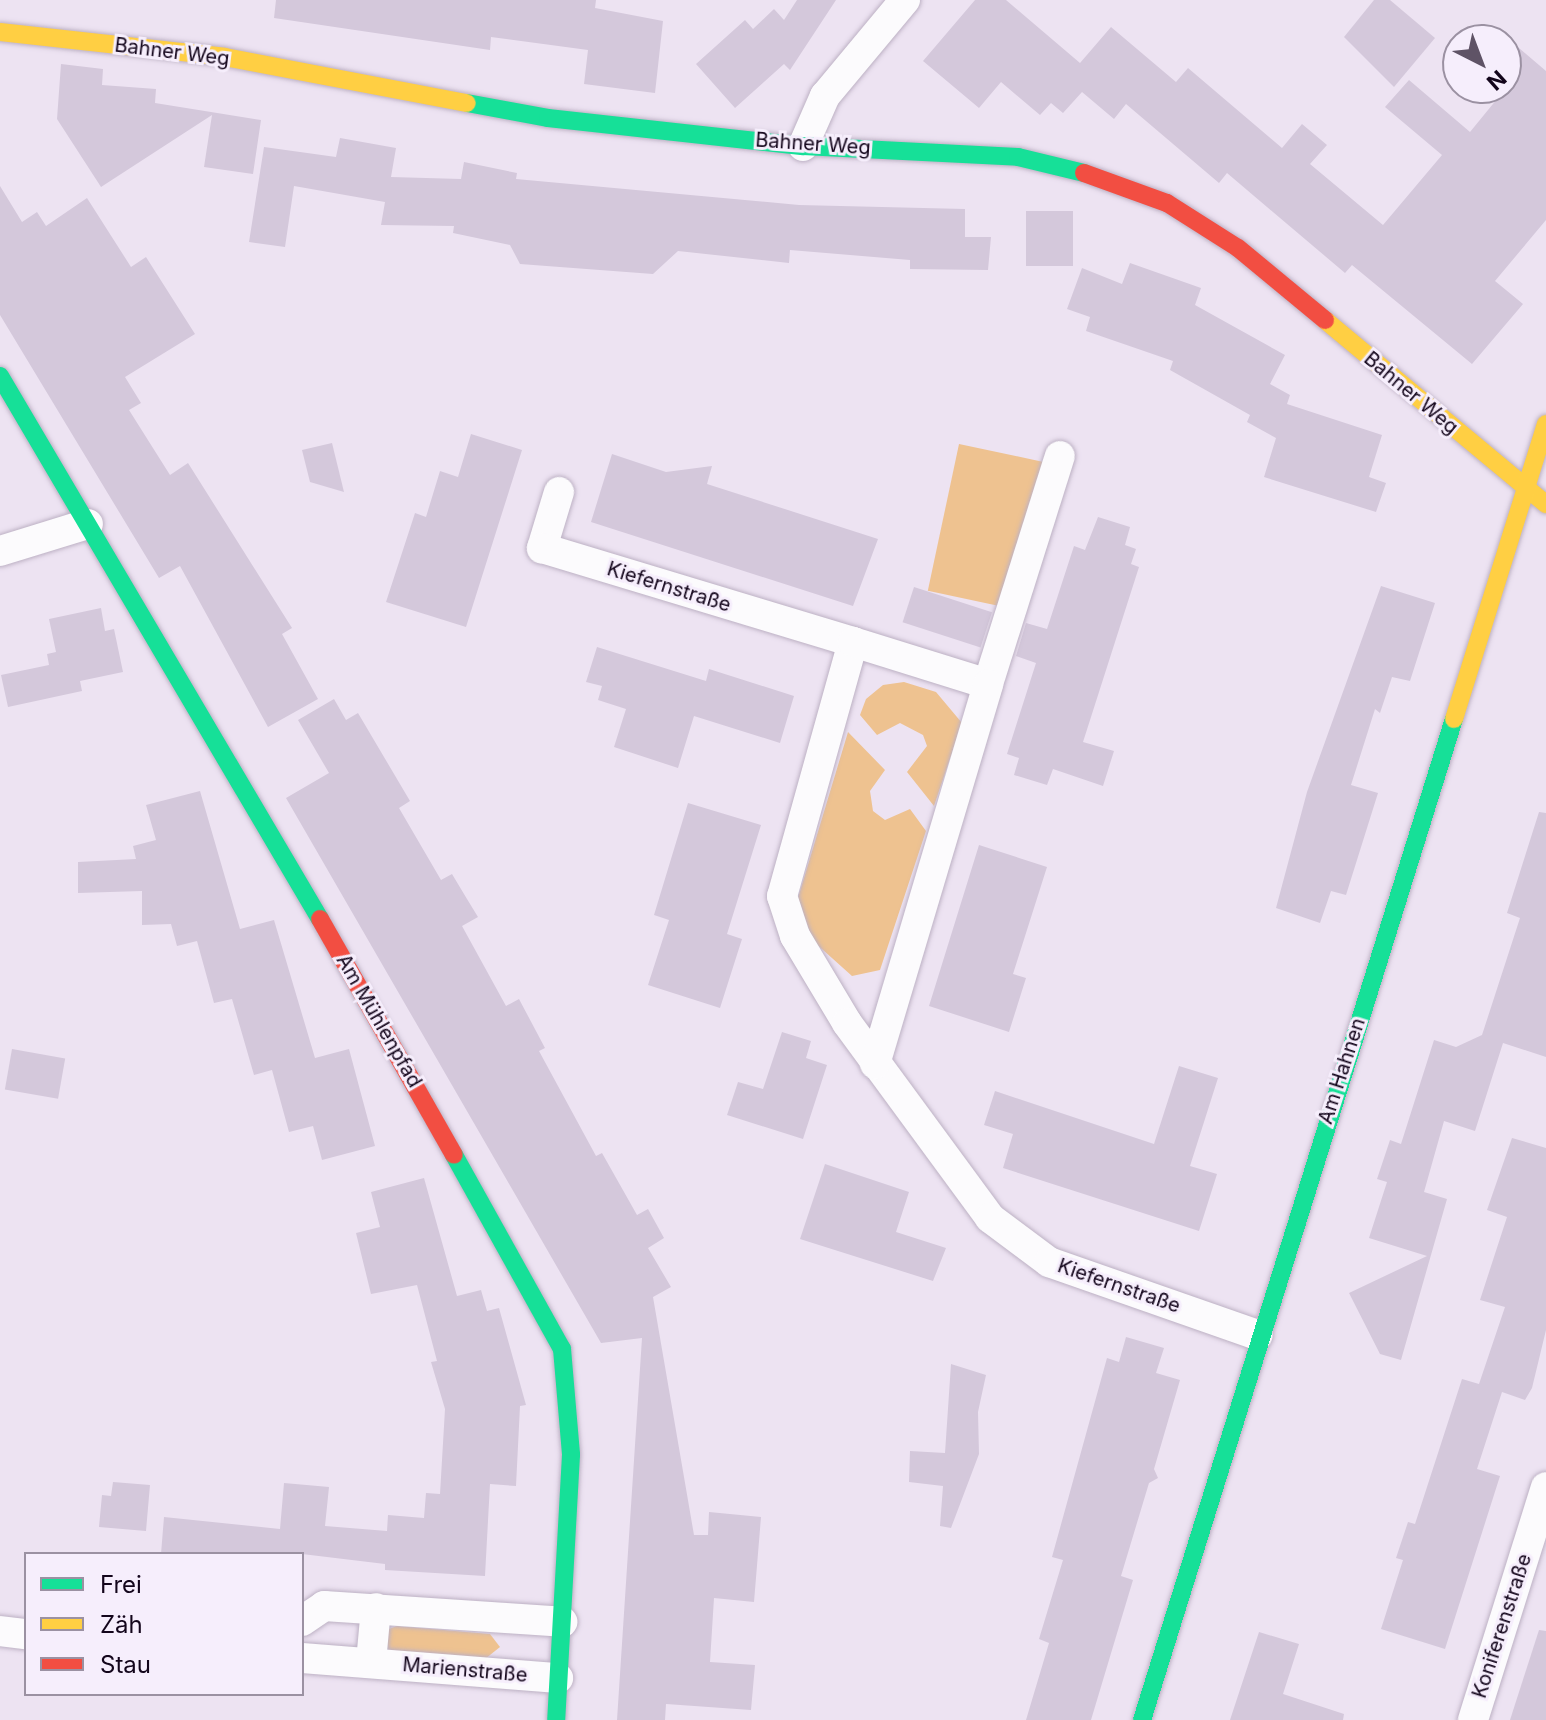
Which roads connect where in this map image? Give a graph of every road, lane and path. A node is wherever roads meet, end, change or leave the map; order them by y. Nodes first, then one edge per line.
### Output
1 (905, 0) edge
2 (0, 32) edge
3 (803, 146) junction
4 (0, 376) edge
5 (1546, 424) edge
6 (1060, 456) dead end
7 (1526, 489) junction
8 (559, 492) dead end
9 (1546, 504) edge
10 (88, 524) junction
11 (0, 551) edge
12 (853, 642) junction
13 (988, 684) junction
14 (875, 1064) junction
15 (1258, 1335) junction
16 (1546, 1487) edge
17 (376, 1608) junction
18 (304, 1620) edge
19 (562, 1622) junction
20 (0, 1631) edge
21 (24, 1634) edge
22 (304, 1658) edge
23 (371, 1662) junction
24 (558, 1678) junction
25 (556, 1720) edge
26 (1142, 1720) edge
27 (1473, 1720) edge

1 - 3 street
2 - 3 street, Bahner Weg
3 - 7 street, Bahner Weg
4 - 10 street, Am Mühlenpfad
5 - 7 street, Am Hahnen
6 - 13 street
7 - 9 street, Bahner Weg
7 - 15 street, Am Hahnen
8 - 12 street, Kiefernstraße
10 - 11 street
10 - 19 street, Am Mühlenpfad
12 - 13 street, Kiefernstraße
12 - 14 street, Kiefernstraße
13 - 14 street
14 - 15 street, Kiefernstraße
15 - 26 street, Am Hahnen
16 - 27 street, Koniferenstraße
17 - 18 street
17 - 19 street
17 - 23 street
19 - 24 street, Am Mühlenpfad
20 - 21 street
22 - 23 street, Marienstraße
23 - 24 street, Marienstraße
24 - 25 street, Am Mühlenpfad

